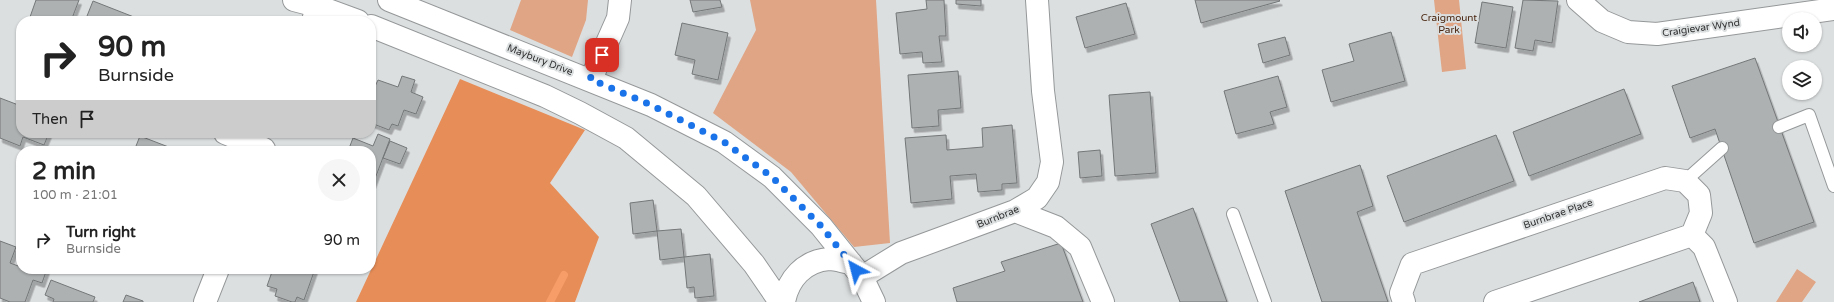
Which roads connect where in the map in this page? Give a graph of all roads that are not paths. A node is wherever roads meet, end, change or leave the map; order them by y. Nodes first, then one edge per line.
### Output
1 (294, 0) edge
2 (389, 0) edge
3 (620, 0) edge
4 (1037, 0) edge
5 (1578, 0) edge
6 (1834, 9) edge
7 (315, 13) edge
8 (331, 16) edge
9 (376, 28) edge
10 (590, 79) junction
11 (1780, 127) dead end
12 (244, 138) edge
13 (266, 144) edge
14 (1722, 148) dead end
15 (1685, 181) junction
16 (1834, 186) edge
17 (1015, 211) junction
18 (1233, 214) dead end
19 (1692, 235) junction
20 (856, 270) junction
21 (216, 274) edge
22 (872, 300) edge
23 (205, 302) edge
24 (780, 302) edge
25 (784, 302) edge
26 (1103, 302) edge
27 (1265, 302) edge
28 (1404, 302) edge
29 (1495, 302) edge
30 (1726, 302) edge

1 - 7 street
2 - 10 street, Maybury Drive
3 - 10 street
4 - 17 street, Burnbrae
5 - 6 street, Craigievar Wynd
7 - 8 street
9 - 24 street
10 - 20 street, Maybury Drive
11 - 16 lane
12 - 13 street
14 - 15 lane
15 - 19 street
15 - 28 street, Burnbrae Place
17 - 20 street, Burnbrae
17 - 26 street
18 - 27 lane
19 - 29 street
19 - 30 street
20 - 22 street, Maybury Drive
20 - 25 street
21 - 23 street

